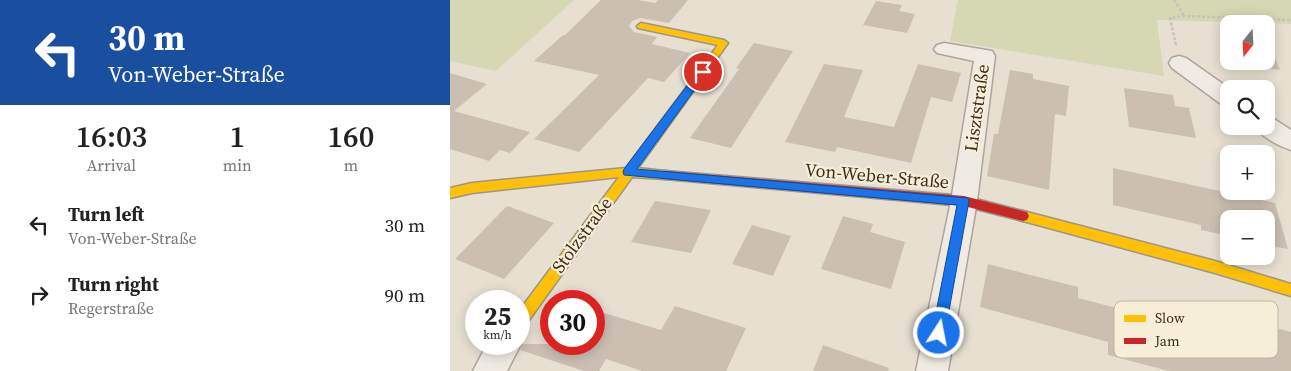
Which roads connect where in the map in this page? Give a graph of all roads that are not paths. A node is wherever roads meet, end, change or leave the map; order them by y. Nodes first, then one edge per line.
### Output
1 (641, 26) dead end
2 (944, 49) dead end
3 (1179, 63) road end
4 (1220, 93) edge
5 (1275, 130) edge
6 (1291, 141) edge
7 (628, 172) junction
8 (450, 193) edge
9 (964, 201) junction
10 (1291, 290) edge
11 (530, 307) edge
12 (498, 355) edge
13 (489, 371) edge
14 (932, 371) edge

1 - 7 street, Stolzstraße
2 - 9 street, Lisztstraße
3 - 4 street
5 - 6 street
7 - 8 street, Von-Weber-Straße
7 - 9 street, Von-Weber-Straße
7 - 11 street, Stolzstraße
9 - 10 street, Von-Weber-Straße
9 - 14 street
12 - 13 street

